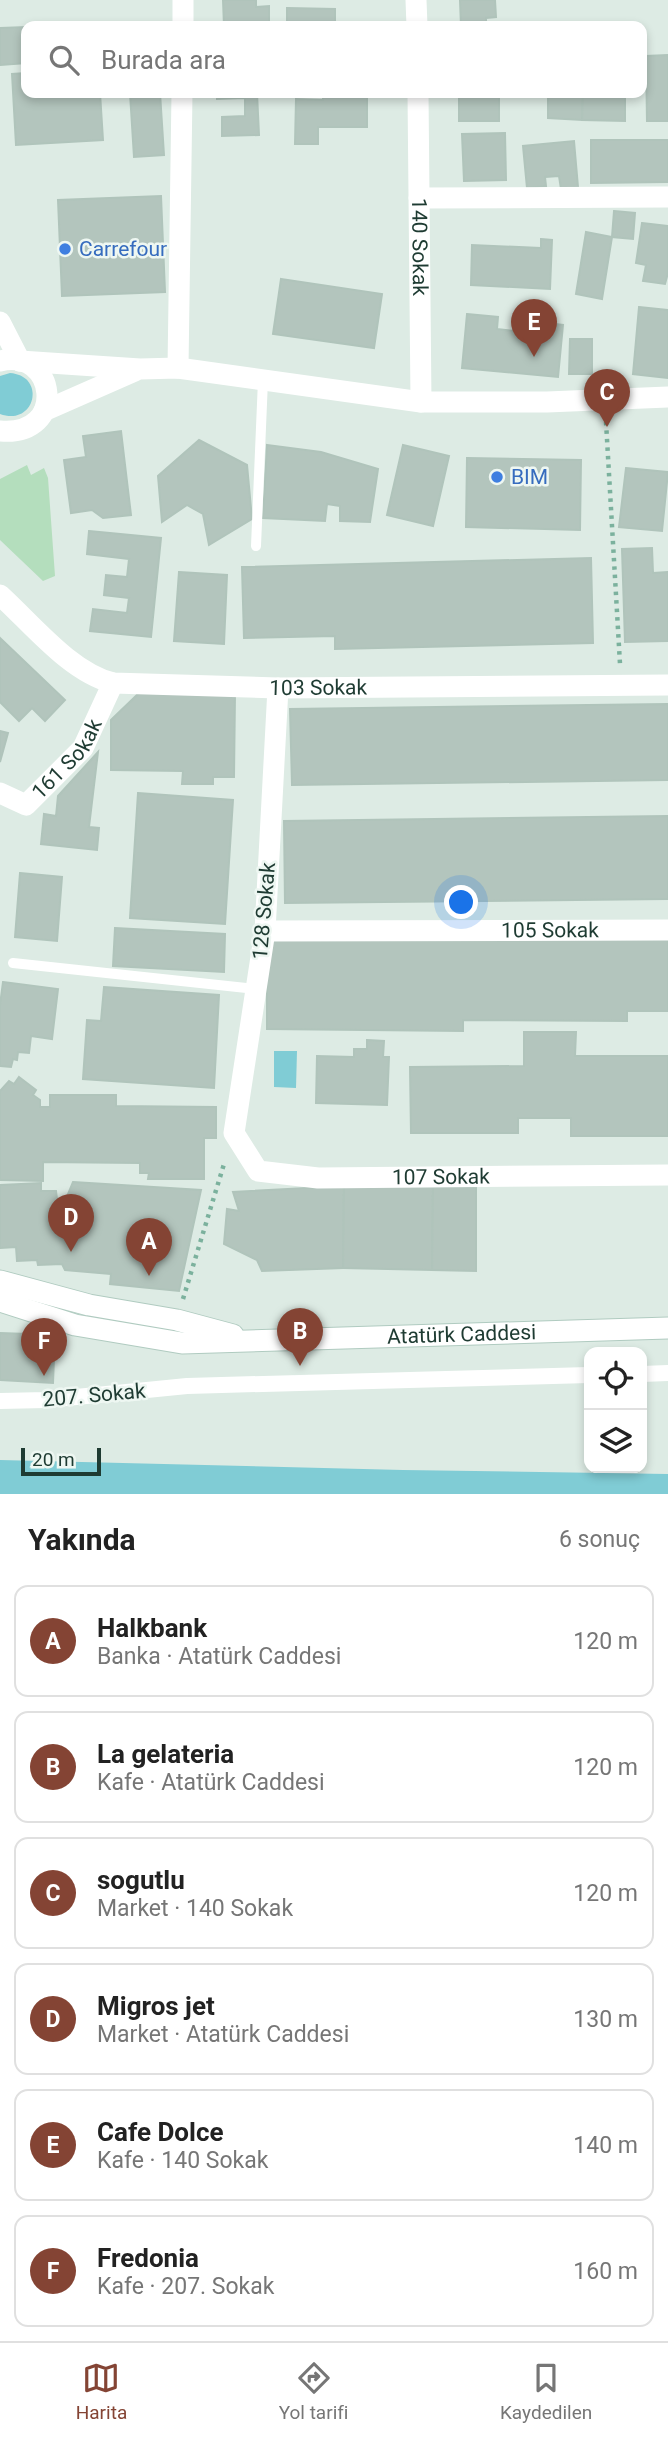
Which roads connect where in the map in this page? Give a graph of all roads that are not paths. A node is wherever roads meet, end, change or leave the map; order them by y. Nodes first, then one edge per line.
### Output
1 (183, 0) edge
2 (416, 0) edge
3 (183, 21) edge
4 (417, 21) edge
5 (182, 98) edge
6 (418, 98) edge
7 (668, 197) edge
8 (419, 198) junction
9 (0, 323) edge
10 (10, 361) edge
11 (178, 368) junction
12 (140, 369) junction
13 (263, 380) junction
14 (668, 397) edge
15 (421, 402) junction
16 (44, 411) junction
17 (5, 434) edge
18 (256, 546) dead end
19 (0, 595) edge
20 (113, 684) junction
21 (668, 685) edge
22 (278, 688) junction
23 (0, 793) edge
24 (668, 930) edge
25 (265, 931) junction
26 (13, 963) dead end
27 (256, 989) junction
28 (234, 1133) joint
29 (668, 1175) edge
30 (0, 1281) edge
31 (0, 1301) edge
32 (668, 1328) edge
33 (256, 1342) junction
34 (668, 1373) edge
35 (647, 1374) edge
36 (584, 1376) edge
37 (0, 1401) edge

1 - 3 street
2 - 4 street
5 - 11 street
6 - 8 street, 140 Sokak
7 - 8 street
8 - 15 street, 140 Sokak
9 - 10 street
10 - 12 street
10 - 16 street
11 - 12 street
11 - 13 street
12 - 16 street
13 - 15 street
13 - 18 lane
14 - 15 street
16 - 17 street
19 - 20 street, 103 Sokak
20 - 22 street, 103 Sokak
20 - 23 street, 161 Sokak
21 - 22 street, 103 Sokak
22 - 25 street, 128 Sokak
24 - 25 street, 105 Sokak
25 - 27 street, 128 Sokak
26 - 27 lane
27 - 28 street, 128 Sokak
28 - 29 street, 107 Sokak
30 - 33 street, Atatürk Caddesi
31 - 33 street, Atatürk Caddesi
32 - 33 street, Atatürk Caddesi
34 - 35 street
36 - 37 street, 207. Sokak

